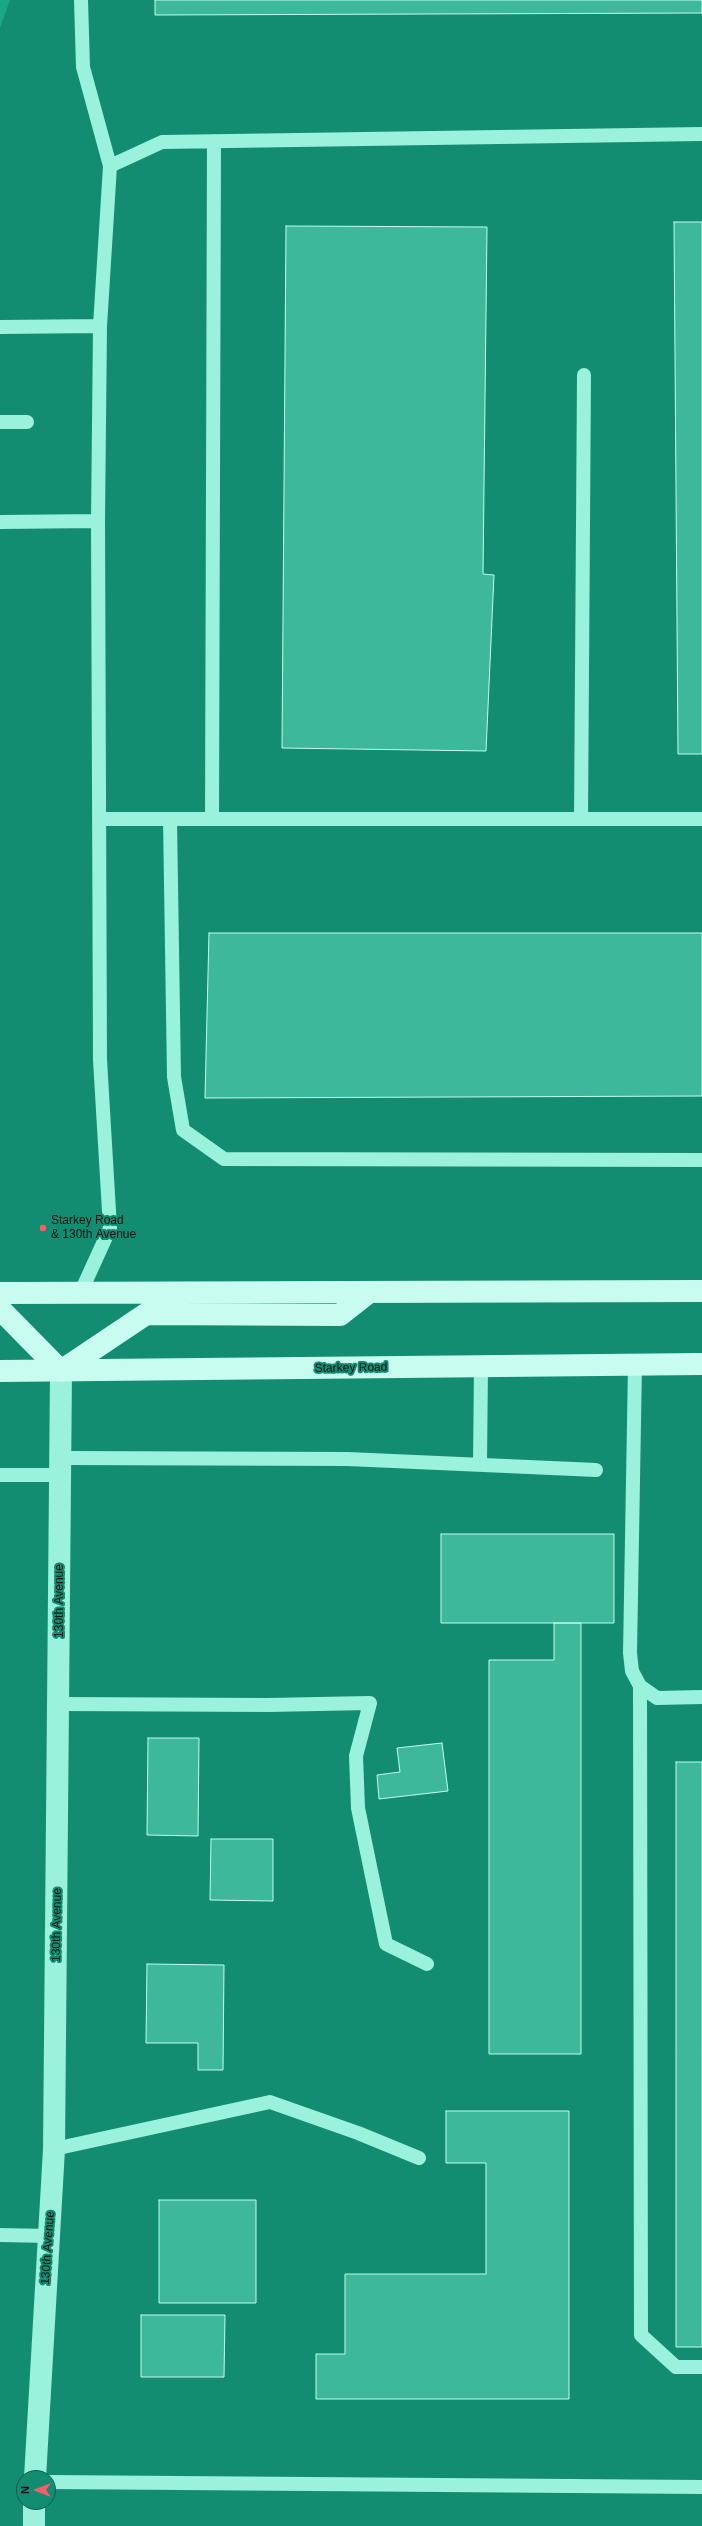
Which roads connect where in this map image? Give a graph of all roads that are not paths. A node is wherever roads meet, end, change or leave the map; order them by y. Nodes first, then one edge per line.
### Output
1 (81, 0) edge
2 (702, 134) edge
3 (214, 141) junction
4 (110, 166) junction
5 (0, 326) edge
6 (100, 326) junction
7 (584, 376) dead end
8 (0, 422) edge
9 (27, 422) dead end
10 (98, 521) junction
11 (0, 522) edge
12 (99, 818) junction
13 (170, 818) junction
14 (212, 818) junction
15 (581, 818) junction
16 (702, 818) edge
17 (702, 1160) edge
18 (702, 1291) edge
19 (0, 1293) edge
20 (368, 1293) junction
21 (80, 1294) junction
22 (0, 1309) edge
23 (702, 1364) edge
24 (634, 1365) junction
25 (481, 1366) junction
26 (0, 1371) edge
27 (61, 1371) junction
28 (480, 1463) junction
29 (61, 1466) junction
30 (596, 1470) dead end
31 (0, 1475) edge
32 (640, 1686) junction
33 (702, 1697) edge
34 (59, 1704) junction
35 (427, 1964) dead end
36 (54, 2149) junction
37 (419, 2158) dead end
38 (0, 2235) edge
39 (49, 2236) junction
40 (702, 2367) edge
41 (35, 2470) edge
42 (56, 2482) edge
43 (702, 2487) edge
44 (34, 2510) edge
45 (34, 2526) edge

1 - 4 lane
2 - 3 lane
3 - 4 lane
3 - 14 lane
4 - 6 lane
5 - 6 lane
6 - 10 lane
7 - 15 lane
8 - 9 lane
10 - 11 lane
10 - 12 lane
12 - 13 lane
12 - 21 lane
13 - 14 lane
13 - 17 lane
14 - 15 lane
15 - 16 lane
18 - 20 main road
19 - 21 main road
20 - 21 main road
20 - 27 main road
22 - 27 main road
23 - 24 main road, Starkey Road
24 - 25 main road, Starkey Road
24 - 32 lane
25 - 27 main road, Starkey Road
25 - 28 lane
26 - 27 main road, Starkey Road
27 - 29 street, 130th Avenue
28 - 29 lane
28 - 30 lane
29 - 31 lane
29 - 34 street, 130th Avenue
32 - 33 lane
32 - 40 lane
34 - 35 lane
34 - 36 street, 130th Avenue
36 - 37 lane
36 - 39 street, 130th Avenue
38 - 39 lane
39 - 41 street, 130th Avenue
42 - 43 lane
44 - 45 street

